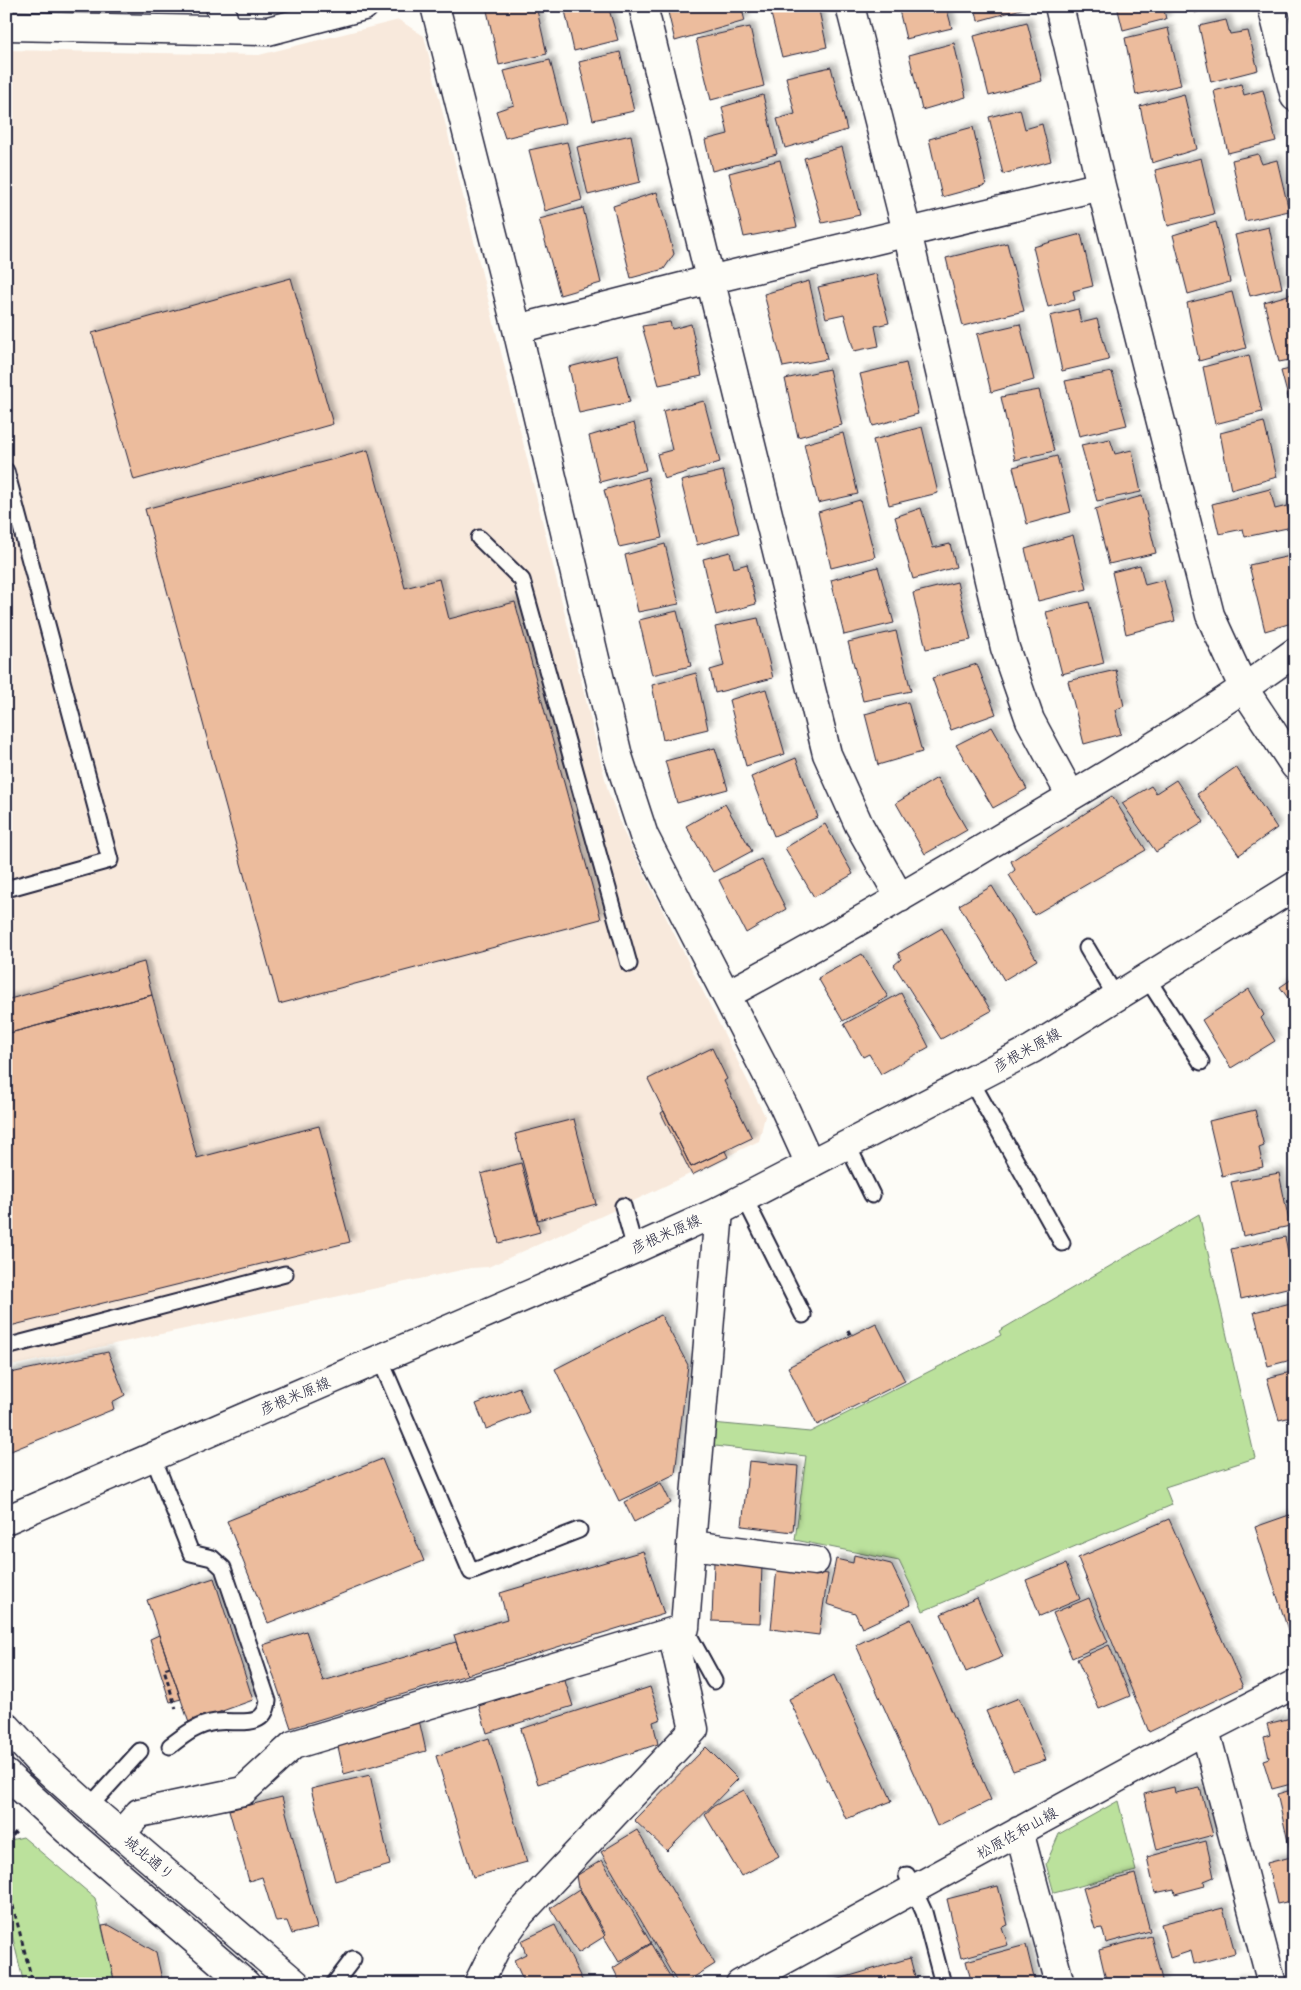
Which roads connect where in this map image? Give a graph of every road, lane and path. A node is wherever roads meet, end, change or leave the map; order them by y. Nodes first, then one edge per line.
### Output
1 (364, 6) edge
2 (435, 6) edge
3 (643, 6) edge
4 (850, 6) edge
5 (1059, 6) edge
6 (1272, 6) edge
7 (223, 18) edge
8 (13, 20) edge
9 (1295, 97) edge
10 (1101, 186) junction
11 (907, 232) junction
12 (709, 280) junction
13 (517, 329) junction
14 (6, 471) edge
15 (479, 538) dead end
16 (1295, 652) edge
17 (1244, 689) junction
18 (1295, 766) edge
19 (1071, 796) junction
20 (1295, 886) edge
21 (6, 888) edge
22 (900, 898) junction
23 (1088, 948) dead end
24 (629, 964) dead end
25 (1147, 978) junction
26 (726, 995) junction
27 (1116, 997) junction
28 (1201, 1062) dead end
29 (971, 1080) junction
30 (847, 1144) junction
31 (810, 1164) junction
32 (872, 1195) dead end
33 (744, 1197) junction
34 (623, 1206) dead end
35 (719, 1210) junction
36 (1062, 1243) dead end
37 (635, 1249) junction
38 (285, 1274) dead end
39 (803, 1315) dead end
40 (848, 1330) dead end
41 (851, 1336) dead end
42 (6, 1347) edge
43 (380, 1359) junction
44 (153, 1457) junction
45 (6, 1520) edge
46 (579, 1530) dead end
47 (690, 1545) junction
48 (815, 1561) dead end
49 (678, 1630) junction
50 (714, 1681) dead end
51 (1289, 1681) edge
52 (6, 1726) edge
53 (1205, 1730) junction
54 (170, 1746) dead end
55 (140, 1751) dead end
56 (6, 1774) edge
57 (89, 1807) junction
58 (25, 1824) dead end
59 (1020, 1832) junction
60 (121, 1834) junction
61 (6, 1842) edge
62 (6, 1879) edge
63 (910, 1882) junction
64 (353, 1959) dead end
65 (477, 1977) edge
66 (748, 1982) edge
67 (33, 1984) edge
68 (246, 1984) edge
69 (296, 1984) edge
70 (334, 1984) edge
71 (943, 1984) edge
72 (1060, 1984) edge
73 (1272, 1984) edge

1 - 7 street
2 - 13 street
3 - 12 street
4 - 11 street
5 - 10 street
6 - 9 street
7 - 8 street
10 - 11 street
10 - 17 street
11 - 12 street
11 - 19 street
12 - 13 street
12 - 22 street
13 - 26 street
14 - 21 lane
15 - 24 lane
16 - 17 street
17 - 18 street
17 - 19 street
19 - 22 street
20 - 25 street, 彦根米原線
22 - 26 street
23 - 27 lane
25 - 27 street, 彦根米原線
25 - 28 lane
26 - 31 street
27 - 29 street, 彦根米原線
29 - 30 street, 彦根米原線
29 - 36 lane
30 - 31 street, 彦根米原線
30 - 32 lane
31 - 33 street, 彦根米原線
33 - 35 street, 彦根米原線
33 - 39 lane
34 - 37 lane
35 - 37 street, 彦根米原線
35 - 47 street
37 - 43 street, 彦根米原線
38 - 42 lane
40 - 41 path
43 - 44 street, 彦根米原線
43 - 46 lane
44 - 45 street, 彦根米原線
44 - 54 lane
47 - 48 street
47 - 49 street
49 - 50 lane
49 - 60 street
49 - 65 street
51 - 53 street, 松原佐和山線
52 - 57 street, 城北通り
53 - 59 street, 松原佐和山線
53 - 73 street
55 - 57 lane
56 - 68 street
57 - 60 street, 城北通り
58 - 61 path
59 - 63 street, 松原佐和山線
59 - 72 street
60 - 69 street, 城北通り
62 - 67 path
63 - 66 street, 松原佐和山線
63 - 71 lane
64 - 70 lane

